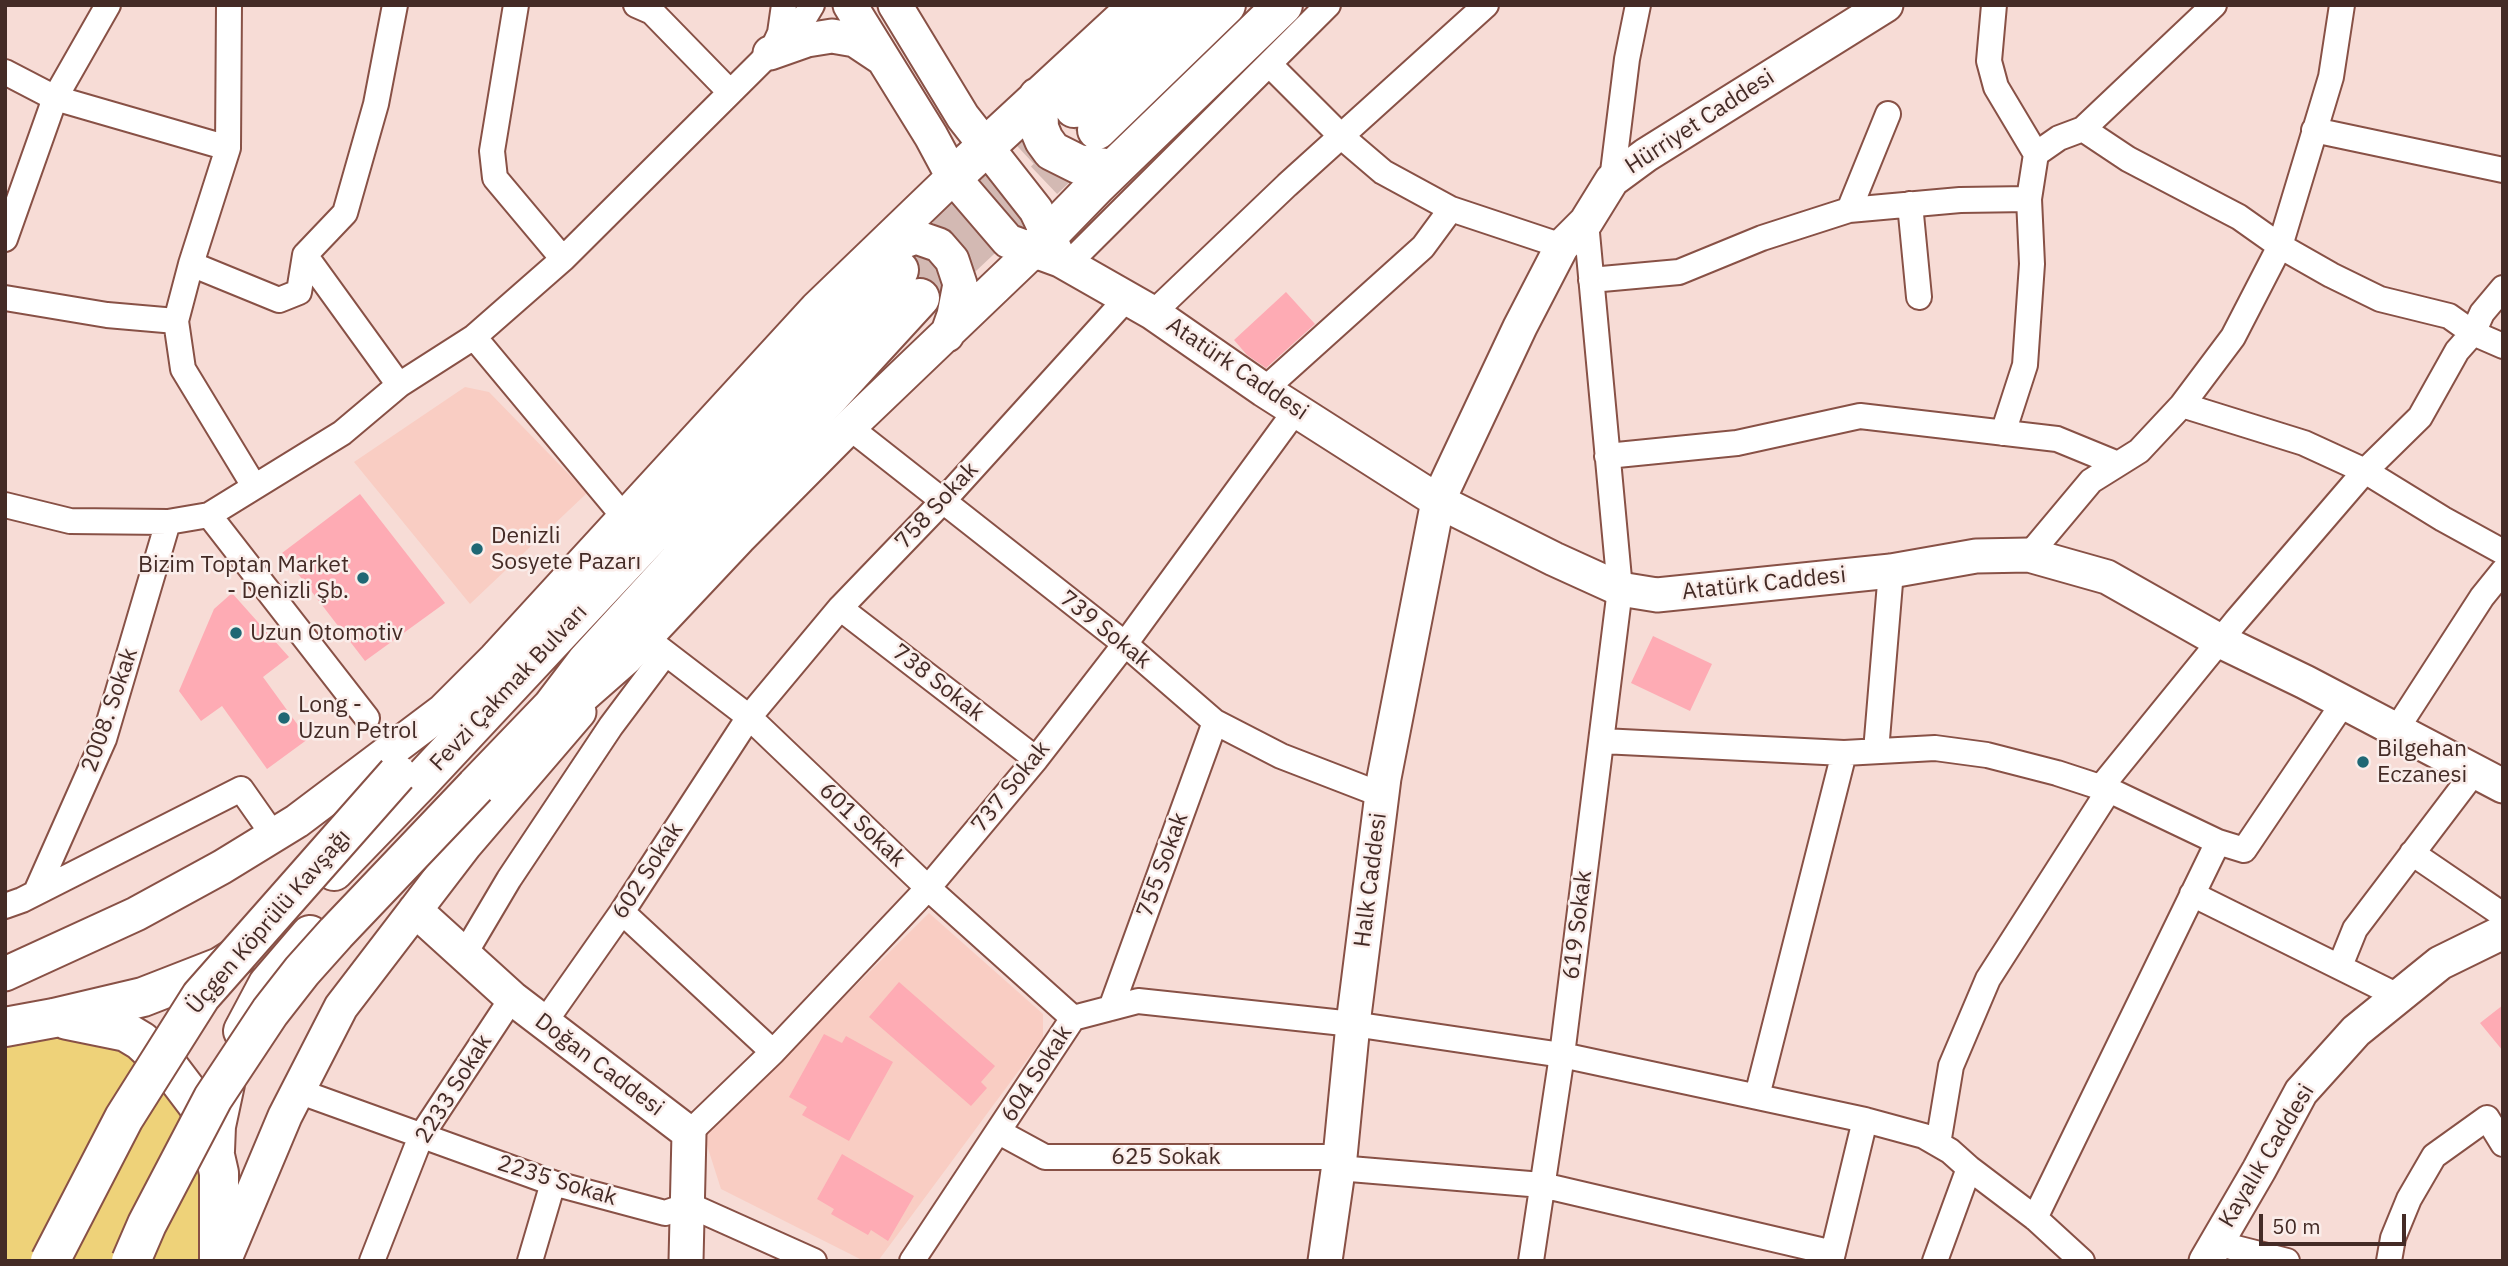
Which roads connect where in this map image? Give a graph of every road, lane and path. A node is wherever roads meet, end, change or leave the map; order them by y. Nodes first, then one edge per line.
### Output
1 (108, 5) edge
2 (229, 5) edge
3 (395, 5) edge
4 (516, 5) edge
5 (784, 5) edge
6 (811, 5) edge
7 (850, 5) edge
8 (895, 5) edge
9 (1139, 5) edge
10 (1180, 5) edge
11 (1226, 5) edge
12 (1283, 5) edge
13 (1328, 5) edge
14 (1486, 5) edge
15 (1638, 5) edge
16 (1886, 5) edge
17 (1994, 5) edge
18 (2214, 5) edge
19 (2342, 5) edge
20 (649, 7) edge
21 (770, 53) junction
22 (884, 61) junction
23 (1269, 64) junction
24 (5, 72) edge
25 (730, 92) junction
26 (1038, 97) junction
27 (55, 98) junction
28 (1888, 114) dead end
29 (2083, 129) junction
30 (2314, 130) junction
31 (1342, 137) junction
32 (228, 148) junction
33 (986, 148) junction
34 (2036, 154) junction
35 (1113, 169) junction
36 (2503, 170) edge
37 (953, 177) junction
38 (1612, 180) junction
39 (2029, 199) junction
40 (1910, 204) junction
41 (1451, 209) junction
42 (1849, 210) junction
43 (1586, 222) junction
44 (5, 239) edge
45 (1562, 246) junction
46 (2280, 246) junction
47 (1052, 253) junction
48 (305, 255) junction
49 (563, 259) junction
50 (191, 264) junction
51 (897, 274) junction
52 (1591, 280) junction
53 (2503, 288) edge
54 (1919, 296) dead end
55 (5, 298) edge
56 (1140, 306) junction
57 (176, 321) junction
58 (2473, 333) junction
59 (947, 335) junction
60 (474, 337) junction
61 (2503, 346) edge
62 (399, 384) junction
63 (1264, 390) junction
64 (2182, 405) junction
65 (1296, 410) junction
66 (849, 427) junction
67 (2003, 433) junction
68 (1607, 456) junction
69 (2118, 464) junction
70 (2365, 471) junction
71 (254, 486) junction
72 (943, 501) junction
73 (1438, 502) junction
74 (5, 505) edge
75 (208, 515) junction
76 (625, 518) junction
77 (168, 522) junction
78 (2503, 552) edge
79 (2029, 555) junction
80 (1891, 571) junction
81 (2503, 571) edge
82 (1620, 589) junction
83 (840, 608) junction
84 (2220, 641) junction
85 (1125, 644) junction
86 (646, 650) junction
87 (587, 661) junction
88 (533, 662) junction
89 (464, 692) junction
90 (2344, 702) junction
91 (367, 718) dead end
92 (749, 718) junction
93 (1215, 722) junction
94 (2396, 730) junction
95 (1602, 741) junction
96 (1876, 751) junction
97 (1844, 752) junction
98 (1036, 759) junction
99 (397, 774) junction
100 (2489, 778) edge
101 (475, 786) junction
102 (2105, 788) junction
103 (1382, 795) junction
104 (274, 836) junction
105 (2218, 842) junction
106 (2412, 853) junction
107 (928, 888) junction
108 (36, 892) junction
109 (2192, 894) junction
110 (5, 906) edge
111 (415, 911) junction
112 (622, 912) junction
113 (2503, 915) edge
114 (2503, 932) edge
115 (464, 955) junction
116 (2340, 966) junction
117 (5, 974) edge
118 (2398, 996) junction
119 (513, 998) junction
120 (1111, 1008) junction
121 (54, 1018) junction
122 (1073, 1018) junction
123 (544, 1023) junction
124 (1353, 1024) junction
125 (5, 1027) edge
126 (772, 1052) junction
127 (1562, 1055) junction
128 (298, 1091) junction
129 (1757, 1096) junction
130 (1865, 1120) junction
131 (999, 1132) junction
132 (689, 1133) junction
133 (421, 1136) junction
134 (1938, 1144) junction
135 (2503, 1144) edge
136 (215, 1151) junction
137 (1339, 1163) junction
138 (1969, 1168) junction
139 (553, 1183) junction
140 (1542, 1185) junction
141 (689, 1205) junction
142 (2035, 1219) junction
143 (2211, 1252) edge
144 (1832, 1257) edge
145 (378, 1259) edge
146 (50, 1261) edge
147 (131, 1261) edge
148 (222, 1261) edge
149 (530, 1261) edge
150 (687, 1261) edge
151 (814, 1261) edge
152 (912, 1261) edge
153 (1325, 1261) edge
154 (1531, 1261) edge
155 (1935, 1261) edge
156 (2082, 1261) edge
157 (2287, 1261) edge
158 (2389, 1261) edge

1 - 27 street
2 - 32 street
3 - 48 street
4 - 49 street
5 - 21 street
6 - 21 street
7 - 22 main road, Atatürk Caddesi
8 - 33 main road
9 - 26 main road
10 - 11 main road
12 - 35 main road
13 - 23 street
14 - 31 street, 758 Sokak
15 - 38 street
16 - 38 main road, Hürriyet Caddesi
17 - 34 street
18 - 29 street
19 - 30 street
20 - 25 street
21 - 22 main road
21 - 25 street
22 - 37 main road, Atatürk Caddesi
23 - 31 street
23 - 47 street
24 - 27 street
25 - 49 street
26 - 33 main road
26 - 35 main road
27 - 32 street
27 - 44 street
28 - 42 street
29 - 34 street
29 - 46 street
30 - 36 street
30 - 46 street
31 - 41 street
31 - 56 street, 758 Sokak
32 - 50 street
33 - 37 main road
33 - 47 main road
34 - 39 street
35 - 47 main road
37 - 47 main road, Atatürk Caddesi
37 - 51 main road
38 - 43 main road, Hürriyet Caddesi
39 - 40 street
39 - 67 street
40 - 42 street
40 - 54 street
41 - 45 street
41 - 63 street
42 - 52 street
43 - 45 main road, Hürriyet Caddesi
43 - 52 street, 619 Sokak
45 - 73 main road, Hürriyet Caddesi
46 - 58 street
46 - 64 street
47 - 56 main road, Atatürk Caddesi
47 - 59 main road
48 - 50 street
48 - 62 street
49 - 60 street
50 - 57 street
51 - 59 main road
51 - 76 main road
51 - 87 main road, Fevzi Çakmak Bulvarı
51 - 88 main road, Fevzi Çakmak Bulvarı
52 - 68 street, 619 Sokak
53 - 58 street
55 - 57 street
56 - 63 main road, Atatürk Caddesi
56 - 72 street, 758 Sokak
57 - 71 street
58 - 61 street
58 - 70 street
59 - 66 main road
60 - 62 street
60 - 76 street
62 - 71 street
63 - 65 main road, Atatürk Caddesi
64 - 69 street
64 - 70 street
65 - 73 main road, Atatürk Caddesi
65 - 85 street, 737 Sokak
66 - 72 street, 739 Sokak
66 - 86 main road
67 - 68 street
67 - 69 street
68 - 82 street, 619 Sokak
69 - 79 street
70 - 78 street
70 - 84 street
71 - 75 street
72 - 83 street, 758 Sokak
72 - 85 street, 739 Sokak
73 - 82 main road, Atatürk Caddesi
73 - 103 main road, Halk Caddesi
74 - 77 street
75 - 77 street
75 - 91 street
76 - 89 main road
77 - 108 street, 2008. Sokak
79 - 80 main road, Atatürk Caddesi
79 - 84 main road, Atatürk Caddesi
80 - 82 main road, Atatürk Caddesi
80 - 96 street
81 - 94 street
82 - 95 street, 619 Sokak
83 - 92 street, 758 Sokak
83 - 98 street, 738 Sokak
84 - 90 main road, Atatürk Caddesi
84 - 102 street
85 - 93 street, 739 Sokak
85 - 98 street, 737 Sokak
86 - 92 street, 601 Sokak
86 - 101 main road
86 - 111 main road
86 - 115 street
87 - 101 main road, Fevzi Çakmak Bulvarı
87 - 136 main road
88 - 99 main road, Üçgen Köprülü Kavşağı
88 - 121 main road, Fevzi Çakmak Bulvarı
89 - 99 main road
89 - 104 main road
90 - 94 main road, Atatürk Caddesi
90 - 105 street
92 - 107 street, 601 Sokak
92 - 112 street, 602 Sokak
93 - 103 street, 739 Sokak
93 - 120 street, 755 Sokak
94 - 100 main road, Atatürk Caddesi
95 - 97 street
95 - 127 street, 619 Sokak
96 - 97 street
96 - 102 street
97 - 129 street
98 - 107 street, 737 Sokak
99 - 146 main road, Üçgen Köprülü Kavşağı, bridge
100 - 106 street
101 - 147 main road, bridge
102 - 105 street
102 - 134 street
103 - 124 main road, Halk Caddesi
104 - 108 street
104 - 117 main road
105 - 109 street
106 - 113 street
106 - 116 street
107 - 122 street, 601 Sokak
107 - 126 street, 737 Sokak
108 - 110 street
109 - 116 street
109 - 142 street
111 - 115 main road, Doğan Caddesi
111 - 128 main road
112 - 123 street, 602 Sokak
112 - 126 street
114 - 118 main road, Kayalık Caddesi
115 - 119 main road, Doğan Caddesi
116 - 118 street
118 - 143 main road, Kayalık Caddesi
119 - 123 main road, Doğan Caddesi
119 - 133 street, 2233 Sokak
120 - 122 street, 604 Sokak
120 - 124 street, 604 Sokak
121 - 125 main road, Fevzi Çakmak Bulvarı
121 - 136 main road
122 - 131 street, 604 Sokak
123 - 132 main road, Doğan Caddesi
124 - 127 street, 604 Sokak
124 - 137 main road, Halk Caddesi
126 - 132 street, 737 Sokak
127 - 129 street, 604 Sokak
127 - 140 street, 619 Sokak
128 - 133 street, 2235 Sokak
128 - 148 main road
129 - 130 street, 604 Sokak
130 - 134 street, 604 Sokak
130 - 144 street
131 - 137 street, 625 Sokak
131 - 152 street, 604 Sokak
132 - 141 main road
133 - 139 street, 2235 Sokak
133 - 145 street, 2233 Sokak
134 - 138 street, 604 Sokak
135 - 158 street
136 - 148 main road
137 - 140 street, 625 Sokak
137 - 153 main road, Halk Caddesi
138 - 142 street, 604 Sokak
138 - 155 street
139 - 141 street, 2235 Sokak
139 - 149 street
140 - 144 street, 625 Sokak
140 - 154 street, 619 Sokak
141 - 150 main road
141 - 151 street
142 - 156 street, 604 Sokak
143 - 157 street

